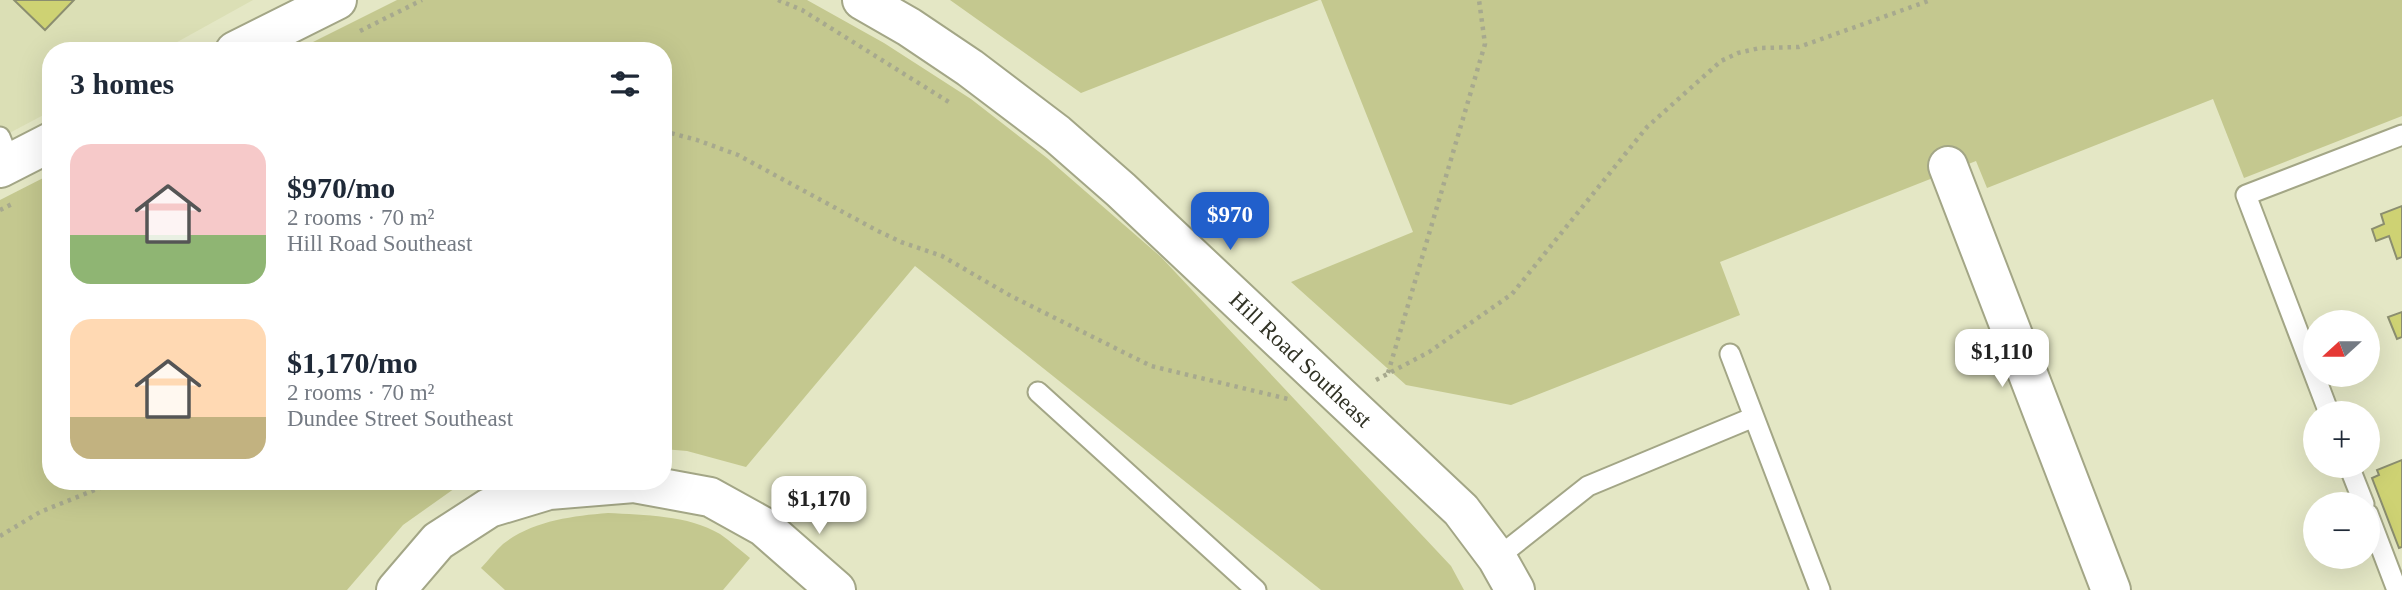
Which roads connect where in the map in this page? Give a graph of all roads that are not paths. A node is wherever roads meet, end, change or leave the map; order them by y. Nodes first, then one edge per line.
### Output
1 (337, 0) edge
2 (862, 0) edge
3 (253, 42) edge
4 (2402, 135) edge
5 (42, 145) edge
6 (3, 156) edge
7 (1948, 166) dead end
8 (1730, 354) dead end
9 (1038, 392) dead end
10 (2324, 401) edge
11 (1754, 417) junction
12 (550, 490) edge
13 (672, 490) edge
14 (2380, 545) edge
15 (1506, 574) edge
16 (396, 590) edge
17 (836, 590) edge
18 (1256, 590) edge
19 (1820, 590) edge
20 (2111, 590) edge
21 (2397, 590) edge

1 - 3 street
2 - 15 street, Hill Road Southeast
4 - 10 lane
5 - 6 street
7 - 20 street
8 - 11 lane
9 - 18 lane
11 - 15 lane
11 - 19 lane
12 - 16 street
13 - 17 street
14 - 21 lane

